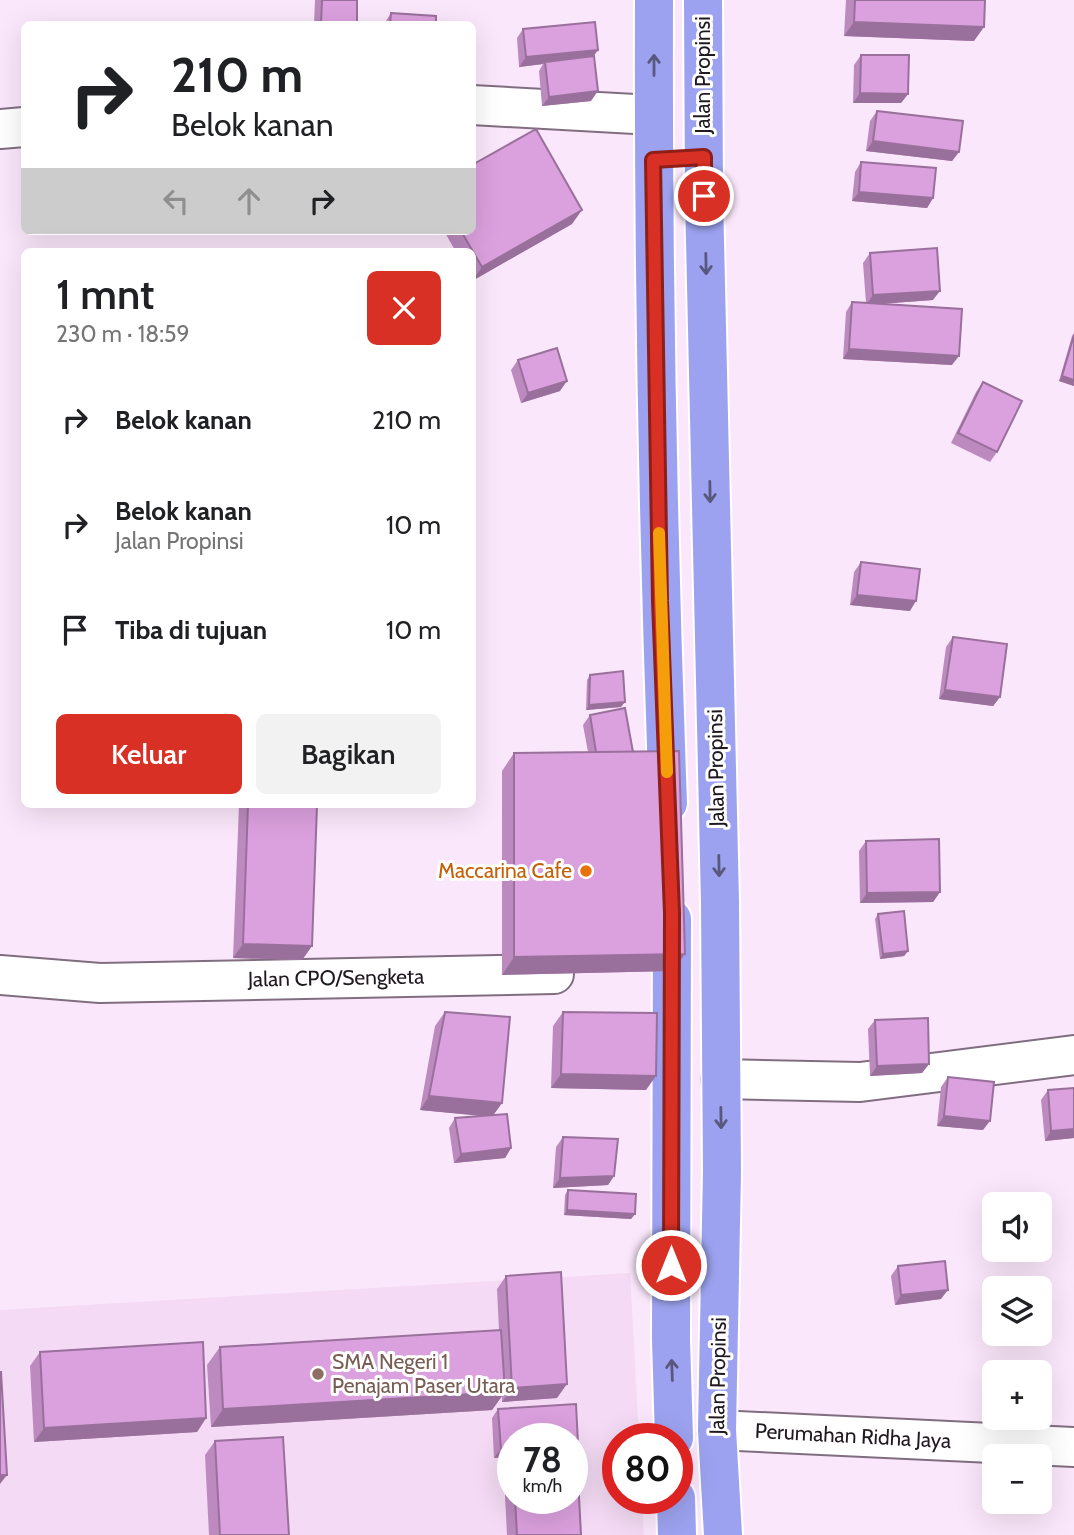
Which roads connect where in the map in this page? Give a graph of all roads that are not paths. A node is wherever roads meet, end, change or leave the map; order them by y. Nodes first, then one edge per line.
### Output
1 (654, 0) edge
2 (703, 0) edge
3 (476, 105) edge
4 (653, 115) junction
5 (21, 127) edge
6 (0, 129) edge
7 (704, 157) junction
8 (653, 160) junction
9 (669, 835) edge
10 (671, 887) edge
11 (673, 971) junction
12 (633, 972) edge
13 (594, 973) edge
14 (0, 975) edge
15 (1074, 1055) edge
16 (721, 1079) junction
17 (674, 1423) edge
18 (717, 1430) junction
19 (1074, 1447) edge
20 (676, 1514) edge
21 (677, 1535) edge
22 (723, 1535) edge

4 -> 1 highway
2 - 7 highway, Jalan Propinsi
3 - 4 street
4 - 8 highway
5 - 6 street
7 - 8 highway
7 -> 16 highway, Jalan Propinsi
8 - 9 highway
10 - 11 highway
11 - 12 street
17 -> 11 highway
13 - 14 street, Jalan CPO/Sengketa
15 - 16 street
16 -> 18 highway, Jalan Propinsi
18 - 19 street, Perumahan Ridha Jaya
18 - 22 highway, Jalan Propinsi
20 - 21 highway

